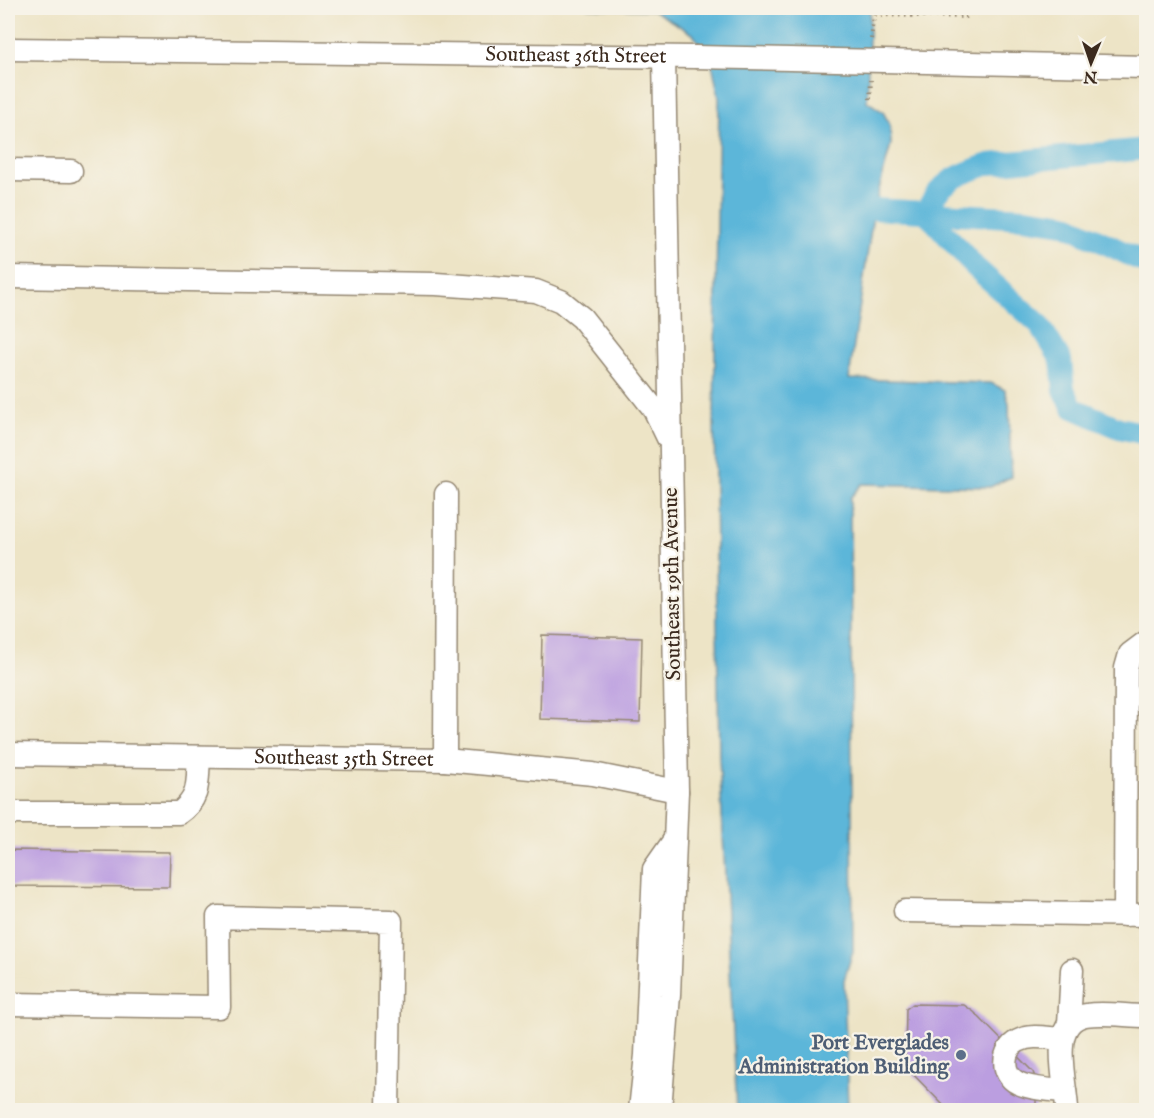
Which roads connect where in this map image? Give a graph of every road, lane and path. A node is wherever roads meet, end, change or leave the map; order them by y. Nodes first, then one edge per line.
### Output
1 (975, 9) dead end
2 (875, 15) dead end
3 (8, 49) edge
4 (664, 57) junction
5 (1146, 67) edge
6 (8, 170) edge
7 (70, 171) dead end
8 (8, 277) edge
9 (671, 444) junction
10 (446, 494) dead end
11 (1146, 642) edge
12 (8, 754) edge
13 (199, 757) junction
14 (445, 760) junction
15 (677, 791) junction
16 (8, 813) edge
17 (675, 839) junction
18 (905, 911) dead end
19 (1136, 915) edge
20 (1072, 970) dead end
21 (8, 1004) edge
22 (1146, 1016) edge
23 (1065, 1032) junction
24 (1066, 1101) edge
25 (388, 1110) edge
26 (640, 1110) edge
27 (660, 1110) edge

1 - 2 path
3 - 4 street, Southeast 36th Street
4 - 5 street, Southeast 36th Street, bridge
4 - 9 street, Southeast 19th Avenue
6 - 7 street
8 - 9 street
9 - 15 street, Southeast 19th Avenue
10 - 14 street
11 - 19 street
12 - 13 street, Southeast 35th Street
13 - 14 street, Southeast 35th Street
13 - 16 street
14 - 15 street, Southeast 35th Street
15 - 17 street, Southeast 19th Avenue
17 - 26 street
17 - 27 street, Southeast 19th Avenue
18 - 19 street
20 - 23 street
21 - 25 street
22 - 23 street
23 - 24 street
23 - 24 street

